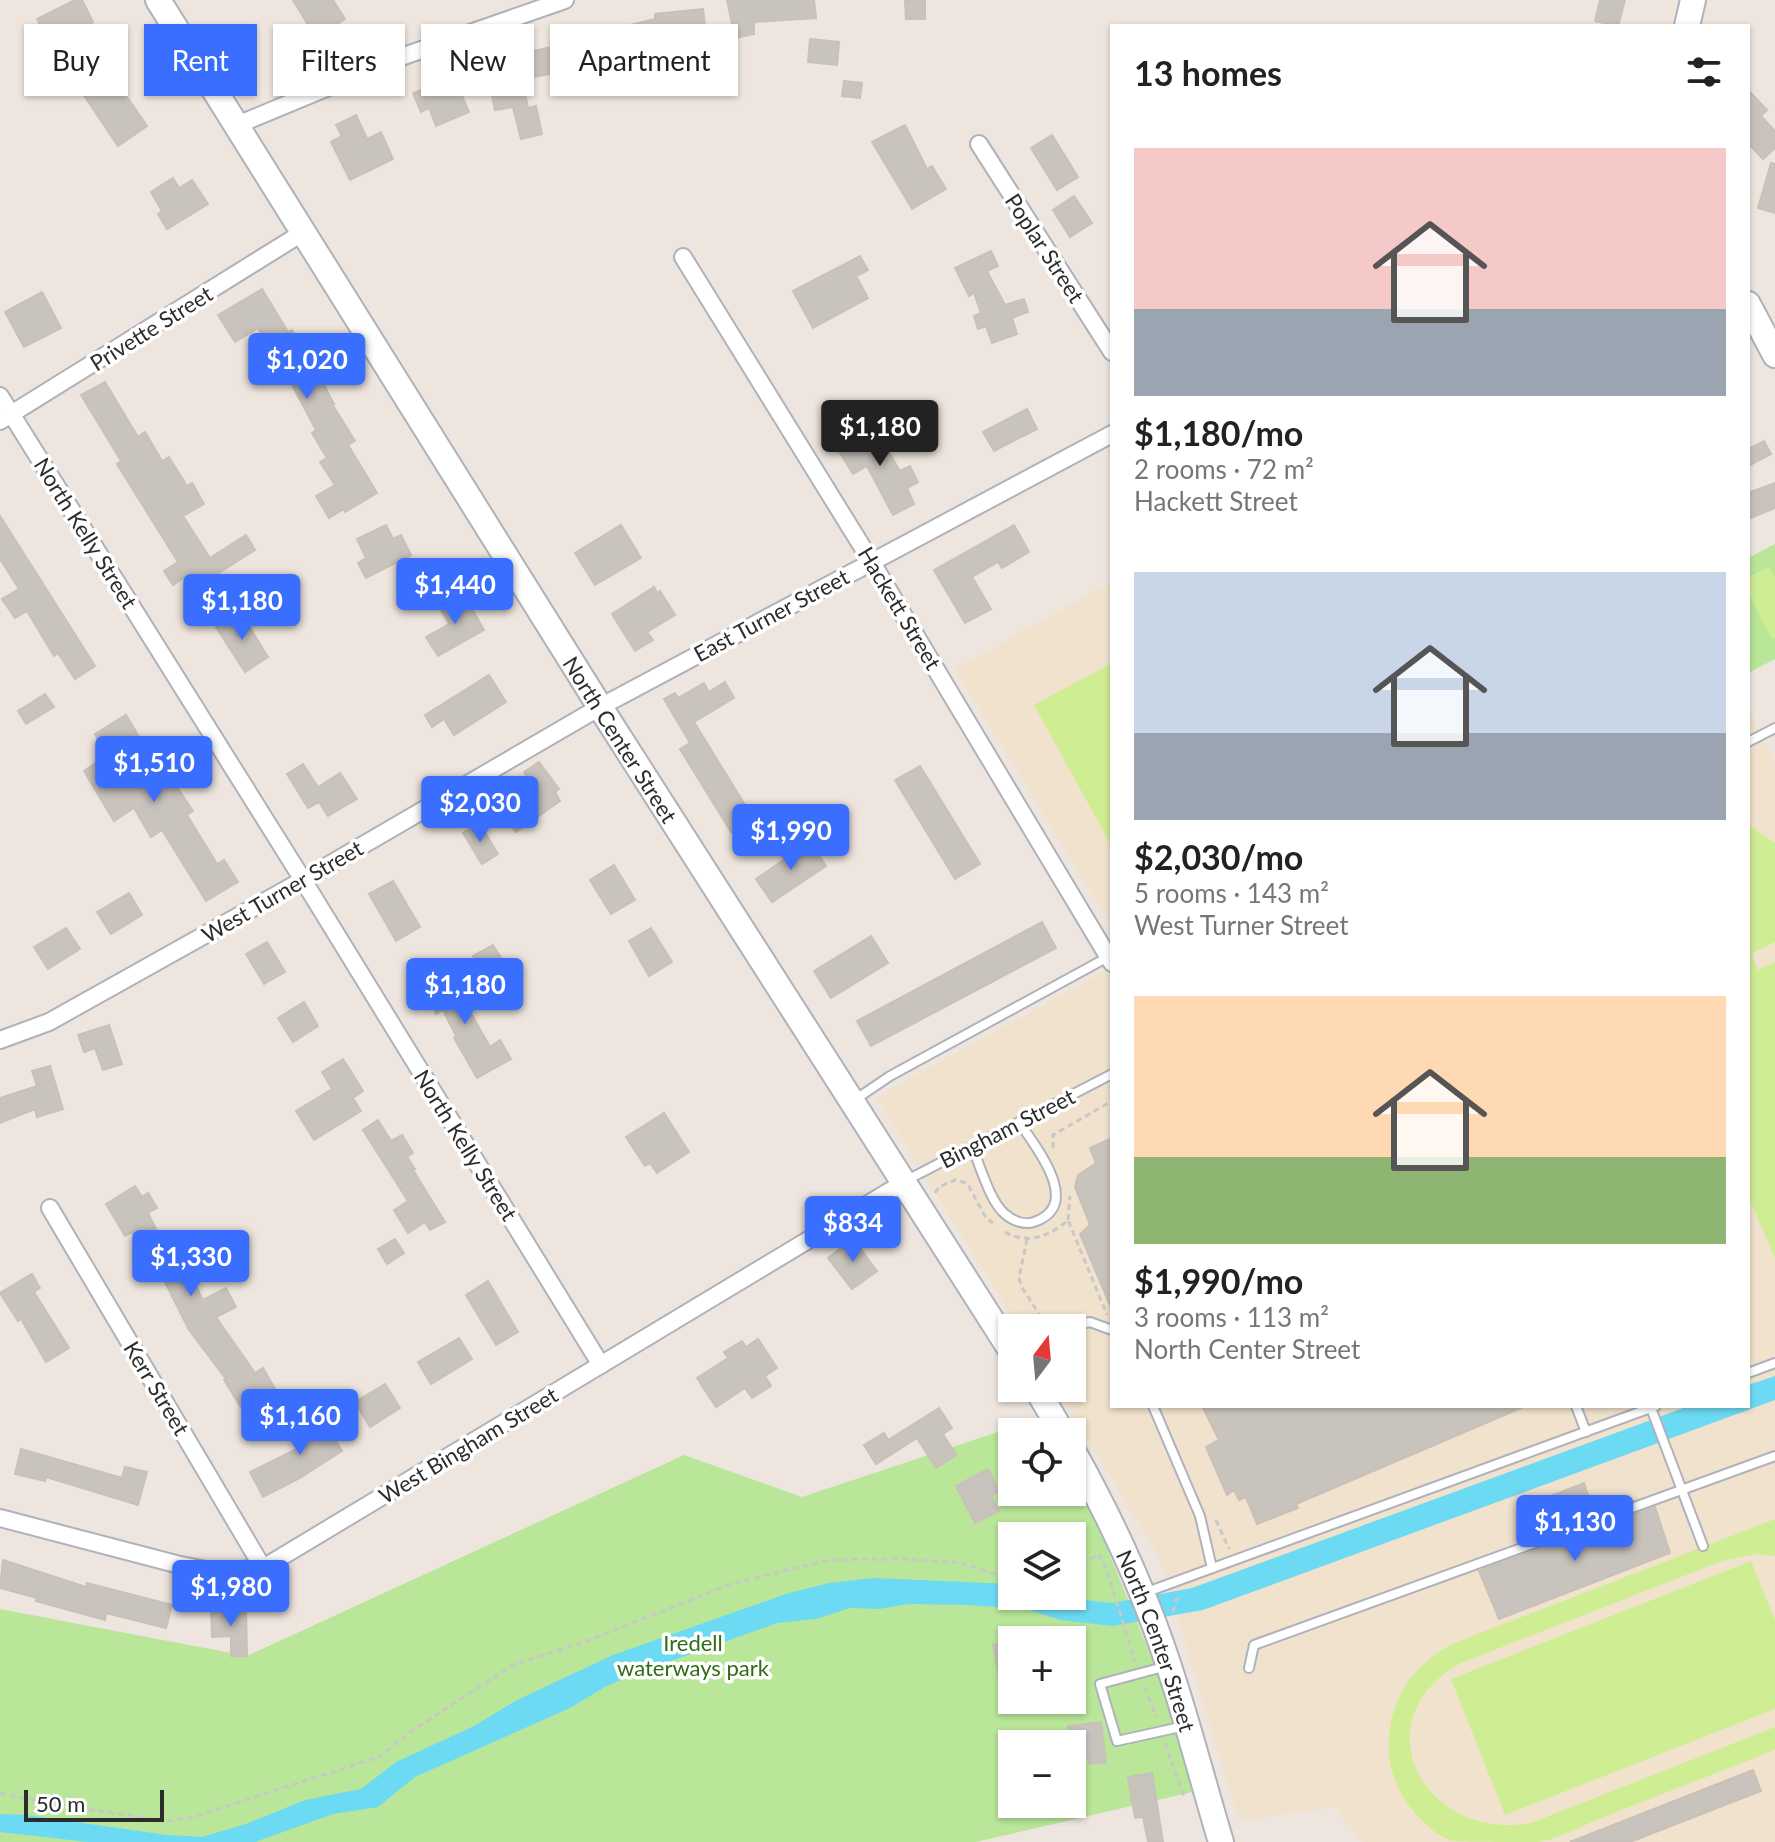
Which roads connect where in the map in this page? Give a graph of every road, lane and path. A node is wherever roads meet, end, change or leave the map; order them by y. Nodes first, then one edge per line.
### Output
1 (158, 0) edge
2 (565, 0) edge
3 (1693, 0) edge
4 (1687, 24) edge
5 (237, 125) junction
6 (979, 144) dead end
7 (302, 233) junction
8 (683, 257) dead end
9 (1750, 308) edge
10 (1110, 349) edge
11 (1775, 355) edge
12 (0, 396) edge
13 (6, 418) edge
14 (1110, 435) edge
15 (871, 561) junction
16 (600, 707) junction
17 (1775, 728) edge
18 (1750, 741) edge
19 (303, 880) junction
20 (1110, 960) edge
21 (0, 1040) edge
22 (1110, 1075) edge
23 (852, 1102) junction
24 (1110, 1102) edge
25 (1019, 1122) junction
26 (972, 1147) junction
27 (1053, 1150) dead end
28 (903, 1183) junction
29 (1069, 1188) dead end
30 (50, 1208) dead end
31 (1068, 1220) dead end
32 (1027, 1239) dead end
33 (1039, 1314) edge
34 (1086, 1323) edge
35 (1110, 1329) edge
36 (998, 1330) edge
37 (1775, 1363) edge
38 (601, 1365) junction
39 (1750, 1372) edge
40 (1154, 1408) edge
41 (1577, 1408) edge
42 (1651, 1408) edge
43 (1654, 1408) edge
44 (1586, 1432) junction
45 (1775, 1456) edge
46 (1086, 1474) edge
47 (1683, 1490) junction
48 (0, 1518) edge
49 (1703, 1546) dead end
50 (1086, 1562) edge
51 (263, 1568) junction
52 (1212, 1568) junction
53 (998, 1573) edge
54 (1142, 1593) junction
55 (1167, 1666) junction
56 (1249, 1668) dead end
57 (1140, 1673) junction
58 (1187, 1726) junction
59 (1161, 1732) junction
60 (0, 1793) edge
61 (1185, 1800) dead end
62 (1221, 1842) edge

1 - 5 main road, North Center Street
2 - 5 street
3 - 4 main road
5 - 7 main road, North Center Street
6 - 10 street, Poplar Street
7 - 13 street, Privette Street
7 - 16 main road, North Center Street
8 - 15 street, Hackett Street
9 - 11 main road
12 - 13 street, North Kelly Street
13 - 19 street, North Kelly Street
14 - 15 street, East Turner Street
15 - 16 street, East Turner Street
15 - 20 street, Hackett Street
16 - 19 street, West Turner Street
16 - 23 main road, North Center Street
17 - 18 lane
19 - 21 street, West Turner Street
19 - 38 street, North Kelly Street
20 - 23 lane
22 - 25 lane, Bingham Street
23 - 28 main road, North Center Street
24 - 27 path
25 - 26 lane, Bingham Street
25 - 26 lane
26 - 28 lane, Bingham Street
28 - 36 main road, North Center Street
28 - 38 street, West Bingham Street
29 - 31 path
30 - 51 street, Kerr Street
32 - 33 path
34 - 35 lane
37 - 39 lane
38 - 51 street, West Bingham Street
40 - 52 lane
41 - 44 lane
42 - 44 lane
43 - 47 lane
44 - 52 lane
45 - 47 lane
46 - 54 main road, North Center Street
47 - 49 lane
47 - 56 lane
48 - 51 street, West Bingham Street
50 - 57 path
52 - 54 lane
53 - 60 path
54 - 55 main road, North Center Street
55 - 57 lane
55 - 58 main road, North Center Street
57 - 59 path
57 - 59 lane
58 - 59 lane
58 - 62 main road, North Center Street
59 - 61 path

